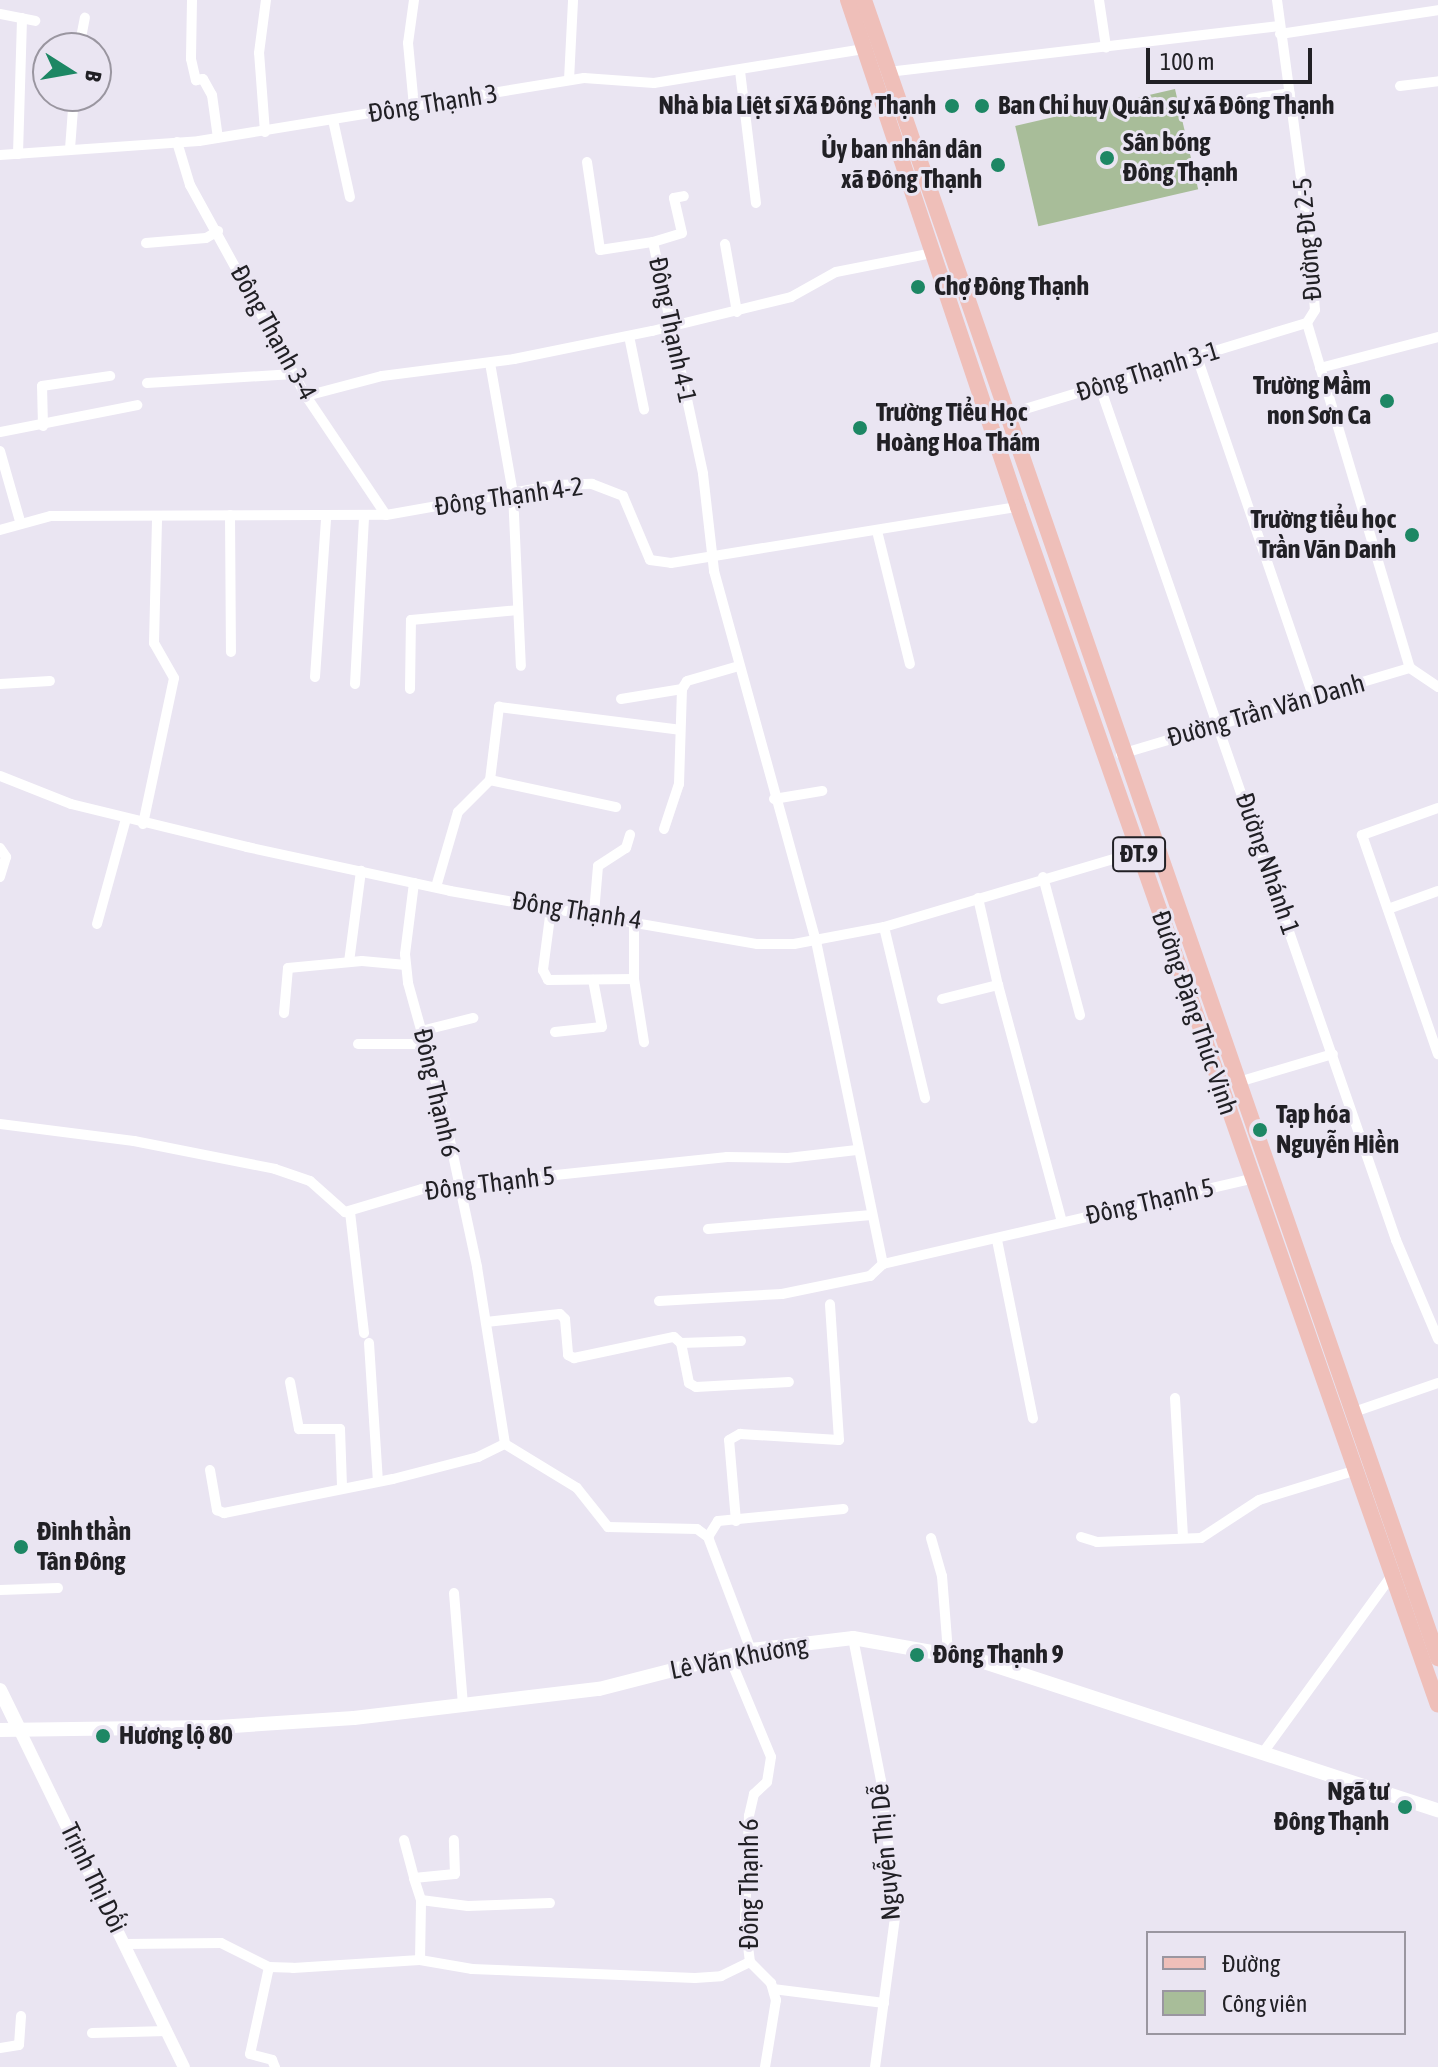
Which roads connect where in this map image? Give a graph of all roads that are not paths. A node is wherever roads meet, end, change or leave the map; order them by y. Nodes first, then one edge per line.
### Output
1 (192, 0) edge
2 (266, 0) edge
3 (414, 0) edge
4 (573, 0) edge
5 (848, 0) edge
6 (1099, 0) edge
7 (1277, 0) edge
8 (870, 4) edge
9 (1438, 10) edge
10 (0, 14) edge
11 (22, 18) junction
12 (85, 18) dead end
13 (35, 21) dead end
14 (1280, 30) junction
15 (82, 32) edge
16 (871, 46) junction
17 (1106, 47) junction
18 (740, 71) junction
19 (888, 72) junction
20 (569, 80) junction
21 (1438, 81) edge
22 (1400, 86) dead end
23 (1290, 93) junction
24 (1250, 99) dead end
25 (414, 106) junction
26 (73, 112) edge
27 (333, 120) junction
28 (265, 132) junction
29 (218, 138) junction
30 (177, 142) junction
31 (70, 149) junction
32 (18, 154) junction
33 (0, 155) edge
34 (587, 162) dead end
35 (684, 196) dead end
36 (350, 197) dead end
37 (756, 203) dead end
38 (218, 231) junction
39 (653, 242) junction
40 (146, 243) dead end
41 (725, 244) dead end
42 (933, 253) junction
43 (737, 312) junction
44 (1307, 323) junction
45 (673, 327) junction
46 (629, 336) junction
47 (1438, 337) edge
48 (1197, 357) junction
49 (490, 363) junction
50 (1320, 368) junction
51 (294, 374) junction
52 (110, 376) dead end
53 (147, 383) dead end
54 (1100, 387) junction
55 (306, 396) junction
56 (137, 405) dead end
57 (644, 409) dead end
58 (997, 418) junction
59 (43, 426) junction
60 (0, 432) edge
61 (0, 451) edge
62 (513, 493) junction
63 (1018, 507) junction
64 (230, 515) junction
65 (386, 515) junction
66 (157, 516) junction
67 (364, 517) junction
68 (326, 518) junction
69 (20, 521) junction
70 (0, 530) edge
71 (877, 531) junction
72 (712, 559) junction
73 (518, 610) junction
74 (231, 652) dead end
75 (910, 664) dead end
76 (521, 666) dead end
77 (739, 666) junction
78 (1410, 668) junction
79 (315, 677) dead end
80 (50, 681) dead end
81 (0, 684) edge
82 (355, 684) dead end
83 (1438, 687) edge
84 (410, 689) dead end
85 (682, 689) junction
86 (1314, 698) junction
87 (621, 699) dead end
88 (1219, 726) junction
89 (680, 730) junction
90 (1121, 754) junction
91 (0, 776) edge
92 (490, 780) junction
93 (822, 791) dead end
94 (774, 799) junction
95 (616, 807) dead end
96 (1438, 808) edge
97 (126, 819) junction
98 (143, 824) junction
99 (664, 829) dead end
100 (630, 835) dead end
101 (0, 848) edge
102 (1146, 849) junction
103 (361, 871) junction
104 (0, 877) edge
105 (1043, 877) junction
106 (414, 883) junction
107 (436, 887) junction
108 (1438, 891) edge
109 (978, 898) junction
110 (551, 909) junction
111 (1388, 909) junction
112 (594, 913) junction
113 (634, 919) junction
114 (97, 924) dead end
115 (884, 927) junction
116 (816, 941) junction
117 (349, 962) junction
118 (406, 965) junction
119 (634, 979) junction
120 (593, 980) junction
121 (998, 985) junction
122 (942, 999) dead end
123 (284, 1013) dead end
124 (1080, 1015) dead end
125 (473, 1018) dead end
126 (1433, 1022) edge
127 (421, 1031) junction
128 (555, 1032) dead end
129 (644, 1042) dead end
130 (358, 1044) dead end
131 (425, 1044) junction
132 (1333, 1054) junction
133 (1438, 1054) edge
134 (1235, 1083) junction
135 (925, 1098) dead end
136 (0, 1124) edge
137 (857, 1150) junction
138 (1252, 1179) junction
139 (457, 1187) junction
140 (350, 1212) junction
141 (871, 1215) junction
142 (1062, 1222) junction
143 (708, 1229) dead end
144 (997, 1240) junction
145 (883, 1264) junction
146 (659, 1301) dead end
147 (830, 1304) dead end
148 (486, 1322) junction
149 (1438, 1339) edge
150 (741, 1341) dead end
151 (681, 1343) junction
152 (290, 1382) dead end
153 (789, 1382) dead end
154 (1438, 1383) edge
155 (1175, 1398) dead end
156 (1351, 1413) junction
157 (1033, 1418) dead end
158 (505, 1444) junction
159 (210, 1470) dead end
160 (1353, 1471) junction
161 (378, 1481) junction
162 (342, 1486) junction
163 (843, 1509) dead end
164 (736, 1521) junction
165 (1183, 1536) junction
166 (708, 1537) junction
167 (1081, 1537) dead end
168 (931, 1538) dead end
169 (1390, 1578) junction
170 (58, 1588) dead end
171 (0, 1590) edge
172 (454, 1593) dead end
173 (853, 1638) junction
174 (751, 1650) junction
175 (948, 1653) junction
176 (729, 1656) junction
177 (1438, 1658) edge
178 (0, 1690) edge
179 (463, 1704) junction
180 (1438, 1705) edge
181 (19, 1729) junction
182 (0, 1730) edge
183 (1265, 1750) junction
184 (1438, 1810) edge
185 (404, 1840) dead end
186 (454, 1840) dead end
187 (414, 1878) junction
188 (421, 1900) junction
189 (550, 1903) dead end
190 (126, 1944) junction
191 (420, 1960) junction
192 (750, 1962) junction
193 (269, 1967) junction
194 (773, 1989) junction
195 (884, 2003) junction
196 (21, 2016) dead end
197 (167, 2031) junction
198 (92, 2033) dead end
199 (0, 2048) edge
200 (184, 2067) edge
201 (275, 2067) edge
202 (765, 2067) edge
203 (875, 2067) edge

1 - 29 street
2 - 28 street
3 - 25 street
4 - 20 street
5 - 16 main road, Đường Đặng Thúc Vịnh / ĐT.9
6 - 17 street
7 - 14 street, Đường Đt 2-5
8 - 16 main road, Đường Đặng Thúc Vịnh / ĐT.9
9 - 14 street
10 - 11 street
11 - 13 street
11 - 32 street
12 - 15 street
14 - 17 street
14 - 23 street, Đường Đt 2-5
16 - 18 street, Đông Thạnh 3
16 - 19 main road, Đường Đặng Thúc Vịnh / ĐT.9
16 - 42 main road, Đường Đặng Thúc Vịnh / ĐT.9
17 - 19 street
18 - 20 street, Đông Thạnh 3
18 - 37 street
19 - 58 main road, Đường Đặng Thúc Vịnh / ĐT.9
20 - 25 street, Đông Thạnh 3
21 - 22 street
23 - 24 street
23 - 44 street, Đường Đt 2-5
25 - 27 street, Đông Thạnh 3
26 - 31 street
27 - 28 street, Đông Thạnh 3
27 - 36 street
28 - 29 street, Đông Thạnh 3
29 - 30 street, Đông Thạnh 3
30 - 31 street, Đông Thạnh 3
30 - 38 street, Đông Thạnh 3-4
31 - 32 street, Đông Thạnh 3
32 - 33 street, Đông Thạnh 3
34 - 39 street, Đông Thạnh 4-1
35 - 39 street
38 - 40 street
38 - 51 street, Đông Thạnh 3-4
39 - 45 street, Đông Thạnh 4-1
41 - 43 street
42 - 43 street
42 - 58 main road, Đường Đặng Thúc Vịnh / ĐT.9
43 - 45 street
44 - 48 street, Đông Thạnh 3-1
44 - 50 street, Đường Đt 2-5
45 - 46 street
45 - 72 street, Đông Thạnh 4-1
46 - 49 street
46 - 57 street
47 - 50 street
48 - 54 street, Đông Thạnh 3-1
48 - 86 street
49 - 55 street
49 - 62 street
50 - 78 street, Đường Đt 2-5
51 - 53 street
51 - 55 street, Đông Thạnh 3-4
52 - 59 street
54 - 58 street, Đông Thạnh 3-1
54 - 88 street, Đường Nhánh 1
55 - 65 street, Đông Thạnh 3-4
56 - 59 street
58 - 63 main road, Đường Đặng Thúc Vịnh / ĐT.9
58 - 90 main road, Đường Đặng Thúc Vịnh / ĐT.9
59 - 60 street
61 - 69 street
62 - 65 street, Đông Thạnh 4-2
62 - 72 street, Đông Thạnh 4-2
62 - 73 street
63 - 71 street, Đông Thạnh 4-2
63 - 102 main road, Đường Đặng Thúc Vịnh / ĐT.9
64 - 66 street, Đông Thạnh 4-2
64 - 68 street, Đông Thạnh 4-2
64 - 74 street
65 - 67 street, Đông Thạnh 4-2
66 - 69 street, Đông Thạnh 4-2
66 - 98 street
67 - 68 street, Đông Thạnh 4-2
67 - 82 street
68 - 79 street
69 - 70 street, Đông Thạnh 4-2
71 - 72 street, Đông Thạnh 4-2
71 - 75 street
72 - 77 street, Đông Thạnh 4-1
73 - 76 street
73 - 84 street
77 - 85 street
77 - 94 street, Đông Thạnh 4-1
78 - 83 street
78 - 86 street, Đường Trần Văn Danh
80 - 81 street
85 - 87 street
85 - 89 street
86 - 88 street, Đường Trần Văn Danh
88 - 90 street, Đường Trần Văn Danh
88 - 132 street, Đường Nhánh 1
89 - 92 street
89 - 99 street
90 - 102 main road, Đường Đặng Thúc Vịnh / ĐT.9
91 - 97 street, Đông Thạnh 4
92 - 95 street
92 - 107 street
93 - 94 street
94 - 116 street, Đông Thạnh 4-1
96 - 111 street
97 - 98 street, Đông Thạnh 4
97 - 114 street
98 - 103 street, Đông Thạnh 4
100 - 112 street
101 - 104 street
102 - 105 street, Đông Thạnh 4
102 - 134 main road, Đường Đặng Thúc Vịnh / ĐT.9
102 - 138 main road, Đường Đặng Thúc Vịnh / ĐT.9
103 - 106 street, Đông Thạnh 4
103 - 117 street
105 - 109 street, Đông Thạnh 4
105 - 124 street
106 - 107 street, Đông Thạnh 4
106 - 118 street, Đông Thạnh 6
107 - 110 street, Đông Thạnh 4
108 - 111 street
109 - 115 street, Đông Thạnh 4
109 - 121 street
110 - 112 street, Đông Thạnh 4
110 - 120 street
111 - 126 street
112 - 113 street, Đông Thạnh 4
113 - 116 street, Đông Thạnh 4
113 - 119 street
115 - 116 street, Đông Thạnh 4
115 - 135 street
116 - 137 street
117 - 118 street
117 - 123 street
118 - 127 street, Đông Thạnh 6
119 - 120 street
119 - 129 street
120 - 128 street
121 - 122 street
121 - 142 street
125 - 127 street
126 - 133 street
127 - 131 street, Đông Thạnh 6
130 - 131 street
131 - 139 street, Đông Thạnh 6
132 - 134 street
132 - 149 street, Đường Nhánh 1
134 - 156 main road, Đường Đặng Thúc Vịnh / ĐT.9
136 - 140 street
137 - 139 street, Đông Thạnh 5
137 - 141 street
138 - 142 street, Đông Thạnh 5
138 - 160 main road, Đường Đặng Thúc Vịnh / ĐT.9
139 - 140 street, Đông Thạnh 5
139 - 148 street, Đông Thạnh 6
140 - 161 street
141 - 143 street
141 - 145 street
142 - 144 street, Đông Thạnh 5
144 - 145 street, Đông Thạnh 5
144 - 157 street
145 - 146 street, Đông Thạnh 5
147 - 164 street
148 - 151 street
148 - 158 street, Đông Thạnh 6
150 - 151 street
151 - 153 street
152 - 162 street
154 - 156 street
155 - 165 street
156 - 177 main road, Đường Đặng Thúc Vịnh / ĐT.9
158 - 161 street
158 - 166 street
159 - 162 street
160 - 165 street
160 - 169 main road, Đường Đặng Thúc Vịnh / ĐT.9
161 - 162 street
163 - 164 street
164 - 166 street
165 - 167 street
166 - 174 street
168 - 175 street
169 - 180 main road, Đường Đặng Thúc Vịnh / ĐT.9
169 - 183 street
170 - 171 street
172 - 179 street
173 - 174 main road, Lê Văn Khương
173 - 175 main road, Lê Văn Khương
173 - 195 street, Nguyễn Thị Dễ
174 - 176 main road, Lê Văn Khương
175 - 183 main road, Lê Văn Khương
176 - 179 main road, Lê Văn Khương
176 - 192 street, Đông Thạnh 6
178 - 181 main road, Trịnh Thị Dối
179 - 181 main road, Lê Văn Khương
181 - 182 main road, Lê Văn Khương
181 - 190 street, Trịnh Thị Dối
183 - 184 main road, Lê Văn Khương
185 - 187 street
186 - 187 street
187 - 188 street
188 - 189 street
188 - 191 street
190 - 193 street
190 - 197 street, Trịnh Thị Dối
191 - 192 street
191 - 193 street
192 - 194 street, Đông Thạnh 6
193 - 201 street
194 - 195 street
194 - 202 street
195 - 203 street, Nguyễn Thị Dễ
196 - 199 street
197 - 198 street
197 - 200 street, Trịnh Thị Dối

